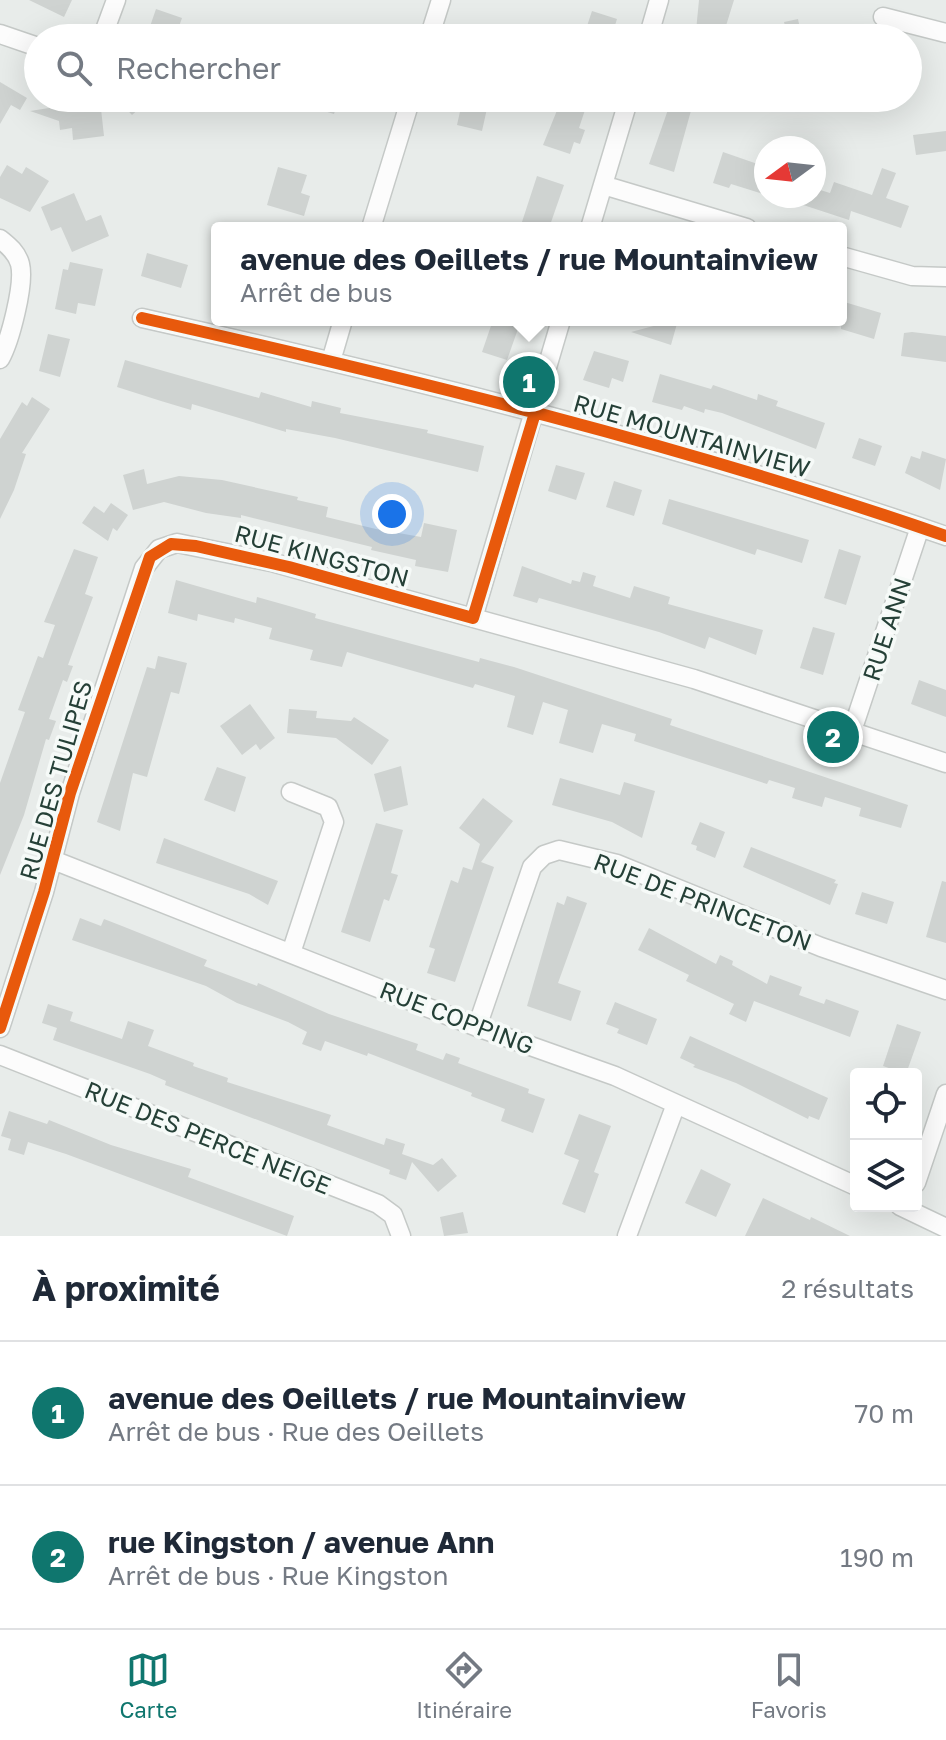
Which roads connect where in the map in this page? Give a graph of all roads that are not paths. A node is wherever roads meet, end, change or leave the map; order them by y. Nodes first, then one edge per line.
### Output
1 (116, 0) edge
2 (441, 0) edge
3 (659, 0) edge
4 (883, 17) dead end
5 (107, 24) edge
6 (433, 24) edge
7 (652, 24) edge
8 (911, 24) edge
9 (922, 27) edge
10 (946, 33) edge
11 (0, 34) edge
12 (24, 42) edge
13 (407, 112) edge
14 (625, 112) edge
15 (603, 185) junction
16 (373, 222) edge
17 (592, 222) edge
18 (727, 222) edge
19 (0, 239) edge
20 (847, 258) edge
21 (946, 277) edge
22 (142, 318) dead end
23 (341, 326) edge
24 (559, 326) edge
25 (0, 359) edge
26 (331, 361) junction
27 (535, 413) junction
28 (920, 527) junction
29 (946, 536) edge
30 (159, 549) joint
31 (473, 618) junction
32 (852, 731) junction
33 (946, 763) edge
34 (291, 792) dead end
35 (53, 860) junction
36 (291, 953) junction
37 (946, 990) edge
38 (477, 1027) junction
39 (0, 1028) edge
40 (0, 1055) edge
41 (946, 1094) edge
42 (676, 1104) junction
43 (922, 1165) edge
44 (850, 1183) edge
45 (914, 1212) edge
46 (946, 1228) edge
47 (401, 1236) edge
48 (627, 1236) edge

1 - 5 street
2 - 6 street
3 - 7 street
4 - 8 street
9 - 10 street
11 - 12 street
13 - 16 street
14 - 15 street
15 - 17 street
15 - 18 street
19 - 25 street
20 - 21 street
22 - 26 street, RUE MOUNTAINVIEW
23 - 26 street
24 - 27 street
26 - 27 street, RUE MOUNTAINVIEW
27 - 28 street, RUE MOUNTAINVIEW
27 - 31 street
28 - 29 street, RUE MOUNTAINVIEW
28 - 32 street, RUE ANN
30 - 31 street, RUE KINGSTON
30 - 35 street, RUE DES TULIPES
31 - 32 street, RUE KINGSTON
32 - 33 street, RUE KINGSTON
34 - 36 street
35 - 36 street, RUE COPPING
35 - 39 street, RUE DES TULIPES
36 - 38 street, RUE COPPING
37 - 38 street, RUE DE PRINCETON
38 - 42 street, RUE COPPING
40 - 47 street, RUE DES PERCE NEIGE
41 - 43 street
42 - 44 street, RUE COPPING
42 - 48 street
45 - 46 street

